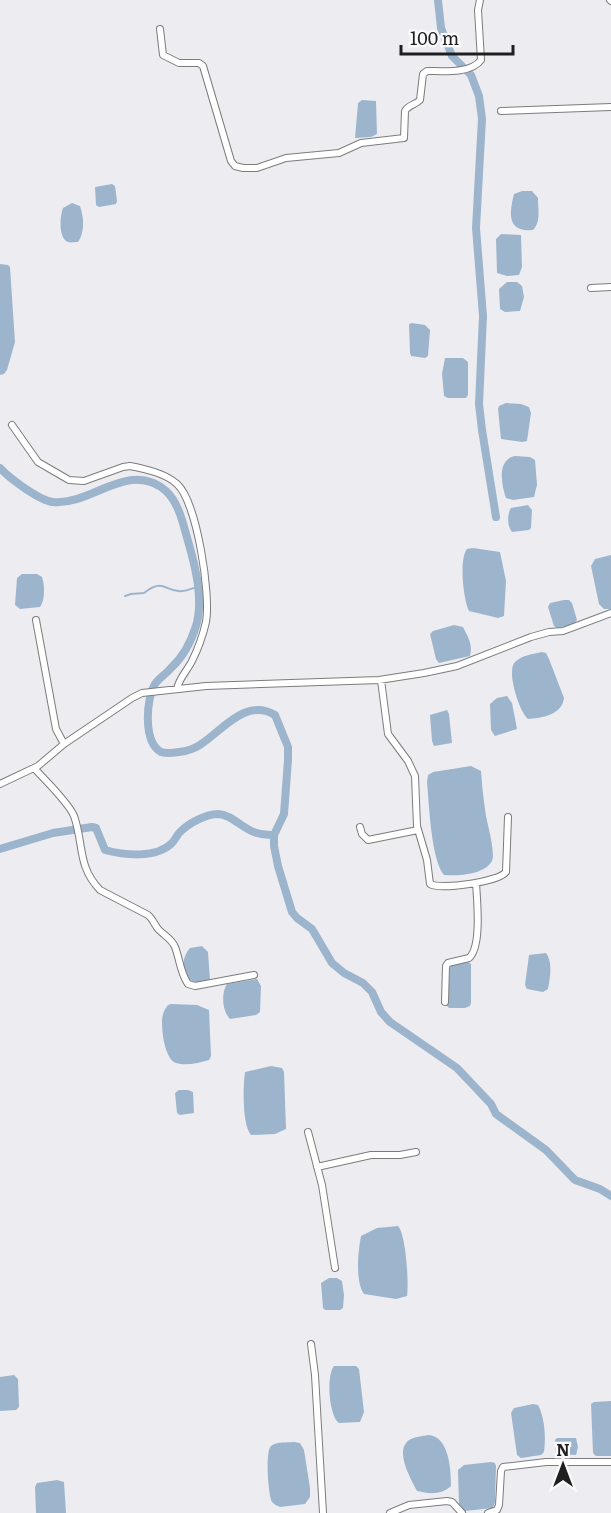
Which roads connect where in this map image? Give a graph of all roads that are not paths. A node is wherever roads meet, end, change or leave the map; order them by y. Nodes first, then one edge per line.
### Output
1 (480, 0) edge
2 (160, 29) dead end
3 (611, 107) edge
4 (501, 111) dead end
5 (611, 287) edge
6 (591, 288) dead end
7 (12, 425) dead end
8 (611, 613) edge
9 (36, 620) dead end
10 (381, 680) junction
11 (177, 689) junction
12 (64, 744) junction
13 (34, 768) junction
14 (0, 784) edge
15 (508, 817) dead end
16 (360, 827) dead end
17 (418, 830) junction
18 (476, 883) junction
19 (254, 975) dead end
20 (445, 1002) dead end
21 (308, 1132) dead end
22 (416, 1152) dead end
23 (317, 1167) junction
24 (335, 1268) dead end
25 (311, 1344) dead end
26 (611, 1462) edge
27 (322, 1513) edge
28 (390, 1513) edge
29 (462, 1513) edge
30 (488, 1513) edge

1 - 2 street
3 - 4 street
5 - 6 street
7 - 11 street
8 - 10 street
9 - 12 street
10 - 11 street
10 - 17 street
11 - 12 street
12 - 13 street
13 - 14 street
13 - 19 street
15 - 18 street
16 - 17 street
17 - 18 street
18 - 20 street
21 - 23 street
22 - 23 street
23 - 24 street
25 - 27 street
26 - 30 street
28 - 29 street

